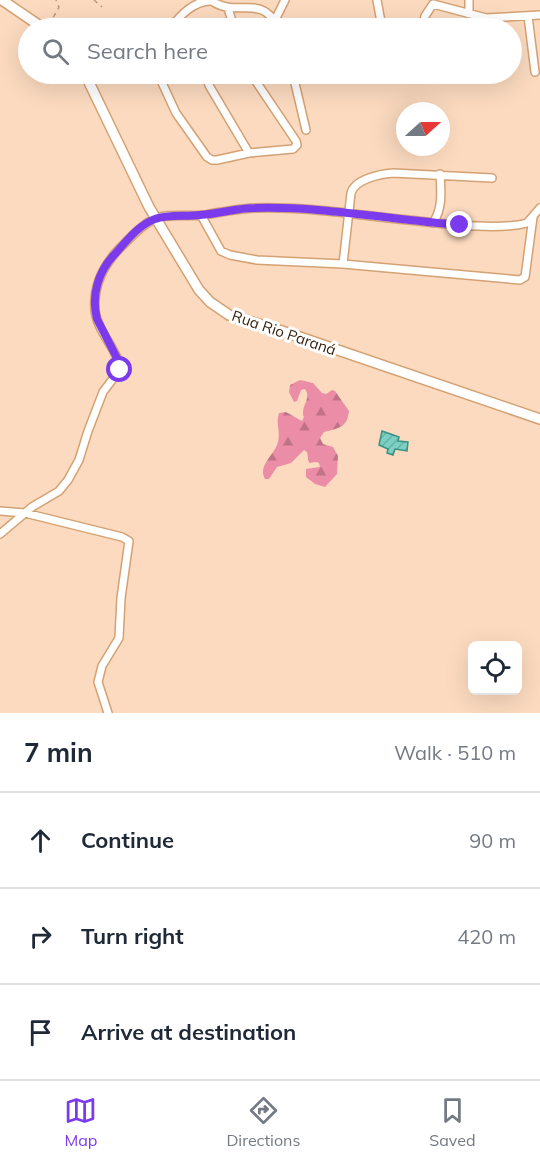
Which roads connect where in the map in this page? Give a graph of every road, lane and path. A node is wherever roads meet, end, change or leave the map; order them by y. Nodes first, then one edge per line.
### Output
1 (2, 0) edge
2 (56, 0) edge
3 (94, 0) edge
4 (285, 0) edge
5 (377, 0) edge
6 (470, 0) edge
7 (212, 1) edge
8 (432, 2) edge
9 (102, 7) dead end
10 (228, 8) junction
11 (470, 14) junction
12 (540, 15) edge
13 (528, 16) junction
14 (30, 18) edge
15 (52, 18) edge
16 (178, 18) edge
17 (231, 18) edge
18 (273, 18) edge
19 (276, 18) edge
20 (380, 18) edge
21 (424, 18) edge
22 (488, 18) edge
23 (504, 18) edge
24 (535, 72) dead end
25 (90, 84) edge
26 (163, 84) edge
27 (209, 84) edge
28 (258, 84) edge
29 (295, 84) edge
30 (306, 130) dead end
31 (249, 153) junction
32 (440, 174) junction
33 (492, 178) dead end
34 (540, 208) edge
35 (348, 214) junction
36 (201, 215) junction
37 (533, 218) junction
38 (155, 219) junction
39 (433, 223) junction
40 (343, 264) junction
41 (540, 420) edge
42 (0, 511) edge
43 (25, 513) junction
44 (0, 534) edge
45 (108, 713) edge

1 - 14 street
2 - 15 path
3 - 9 path
4 - 19 street
5 - 20 street
6 - 11 street
7 - 10 street
7 - 16 street
8 - 11 street
8 - 21 street
10 - 17 street
10 - 18 street
11 - 22 street
12 - 13 street
13 - 23 street
13 - 24 street
25 - 38 street, Rua Rio Paraná
26 - 31 street
27 - 31 street
28 - 31 street
29 - 30 street
32 - 33 street
32 - 35 street
32 - 39 street
34 - 37 street
35 - 36 street
35 - 39 street
35 - 40 street
36 - 38 street
36 - 40 street
37 - 39 street
37 - 40 street
38 - 41 street, Rua Rio Paraná
38 - 43 street
42 - 43 street
43 - 44 street
43 - 45 street

